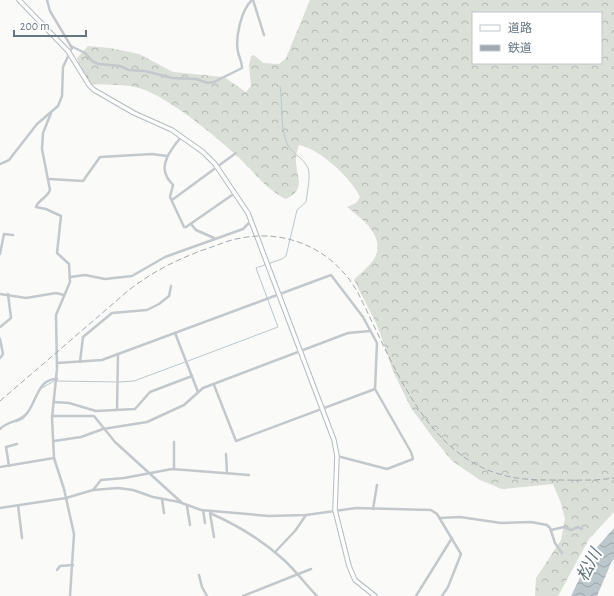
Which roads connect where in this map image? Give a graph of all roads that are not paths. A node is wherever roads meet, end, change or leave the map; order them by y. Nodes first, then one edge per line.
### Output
1 (19, 0) edge
2 (47, 0) edge
3 (252, 0) edge
4 (264, 35) dead end
5 (71, 46) junction
6 (70, 55) junction
7 (51, 114) junction
8 (182, 137) junction
9 (236, 153) dead end
10 (167, 156) junction
11 (0, 164) edge
12 (217, 167) junction
13 (49, 179) junction
14 (235, 193) junction
15 (172, 200) junction
16 (251, 221) junction
17 (191, 224) junction
18 (13, 235) dead end
19 (214, 238) junction
20 (1, 240) edge
21 (0, 254) edge
22 (70, 277) junction
23 (171, 286) dead end
24 (0, 294) edge
25 (8, 294) junction
26 (279, 294) junction
27 (64, 295) junction
28 (0, 328) edge
29 (370, 331) junction
30 (175, 332) junction
31 (0, 339) edge
32 (301, 352) junction
33 (118, 354) junction
34 (0, 358) edge
35 (80, 362) junction
36 (57, 363) junction
37 (192, 376) junction
38 (57, 379) junction
39 (214, 384) junction
40 (375, 389) junction
41 (198, 392) junction
42 (54, 402) junction
43 (322, 409) junction
44 (117, 410) junction
45 (95, 411) junction
46 (52, 416) junction
47 (93, 416) junction
48 (0, 428) edge
49 (103, 430) junction
50 (54, 441) junction
51 (174, 442) dead end
52 (17, 444) dead end
53 (226, 454) dead end
54 (337, 456) junction
55 (54, 458) junction
56 (10, 466) junction
57 (0, 467) edge
58 (174, 469) junction
59 (227, 473) junction
60 (150, 474) junction
61 (249, 474) dead end
62 (377, 485) dead end
63 (93, 490) junction
64 (66, 498) junction
65 (162, 499) junction
66 (181, 503) junction
67 (187, 505) junction
68 (18, 506) junction
69 (0, 508) edge
70 (373, 509) junction
71 (203, 510) junction
72 (335, 510) junction
73 (210, 511) junction
74 (164, 513) dead end
75 (306, 515) junction
76 (440, 518) junction
77 (205, 523) dead end
78 (190, 525) dead end
79 (582, 529) dead end
80 (551, 530) junction
81 (214, 536) dead end
82 (22, 538) dead end
83 (452, 538) junction
84 (275, 552) junction
85 (562, 553) dead end
86 (73, 566) junction
87 (311, 569) dead end
88 (57, 570) dead end
89 (297, 574) junction
90 (199, 575) dead end
91 (70, 596) edge
92 (207, 596) edge
93 (243, 596) edge
94 (317, 596) edge
95 (375, 596) edge
96 (416, 596) edge
97 (442, 596) edge

1 - 6 street
2 - 5 street
3 - 4 street
3 - 5 street
5 - 6 street
6 - 7 street
6 - 8 street
7 - 11 street
7 - 13 street
8 - 10 street
8 - 12 street
9 - 12 street
10 - 13 street
10 - 15 street
12 - 14 street
12 - 15 street
13 - 22 street
14 - 16 street
14 - 17 street
15 - 17 street
16 - 19 street
16 - 26 street
17 - 19 street
18 - 20 street
19 - 22 street
20 - 21 street
22 - 27 street
23 - 35 street
24 - 25 street
25 - 27 street
25 - 28 street
26 - 29 street
26 - 30 street
26 - 32 street
27 - 36 street
29 - 32 street
29 - 40 street
30 - 33 street
30 - 37 street
31 - 34 street
32 - 39 street
32 - 43 street
33 - 35 street
33 - 44 street
35 - 36 street
36 - 38 street
37 - 41 street
37 - 44 street
38 - 42 street
38 - 48 street
39 - 41 street
39 - 43 street
40 - 43 street
40 - 54 street
41 - 49 street
42 - 45 street
42 - 46 street
43 - 54 street
44 - 45 street
45 - 47 street
46 - 47 street
46 - 50 street
47 - 49 street
49 - 50 street
49 - 60 street
50 - 55 street
51 - 58 street
52 - 56 street
53 - 59 street
54 - 72 street
55 - 56 street
55 - 64 street
56 - 57 street
58 - 59 street
58 - 60 street
59 - 61 street
60 - 63 street
60 - 66 street
62 - 70 street
63 - 64 street
63 - 65 street
64 - 68 street
64 - 86 street
65 - 66 street
65 - 74 street
66 - 67 street
67 - 71 street
67 - 78 street
68 - 69 street
68 - 82 street
70 - 72 street
70 - 76 street
71 - 73 street
71 - 77 street
72 - 75 street
72 - 95 street
73 - 75 street
73 - 81 street
73 - 84 street
75 - 84 street
76 - 80 street
76 - 83 street
79 - 80 street
80 - 85 street
83 - 96 street
83 - 97 street
84 - 89 street
86 - 88 street
86 - 91 street
87 - 89 street
89 - 93 street
89 - 94 street
90 - 92 street

